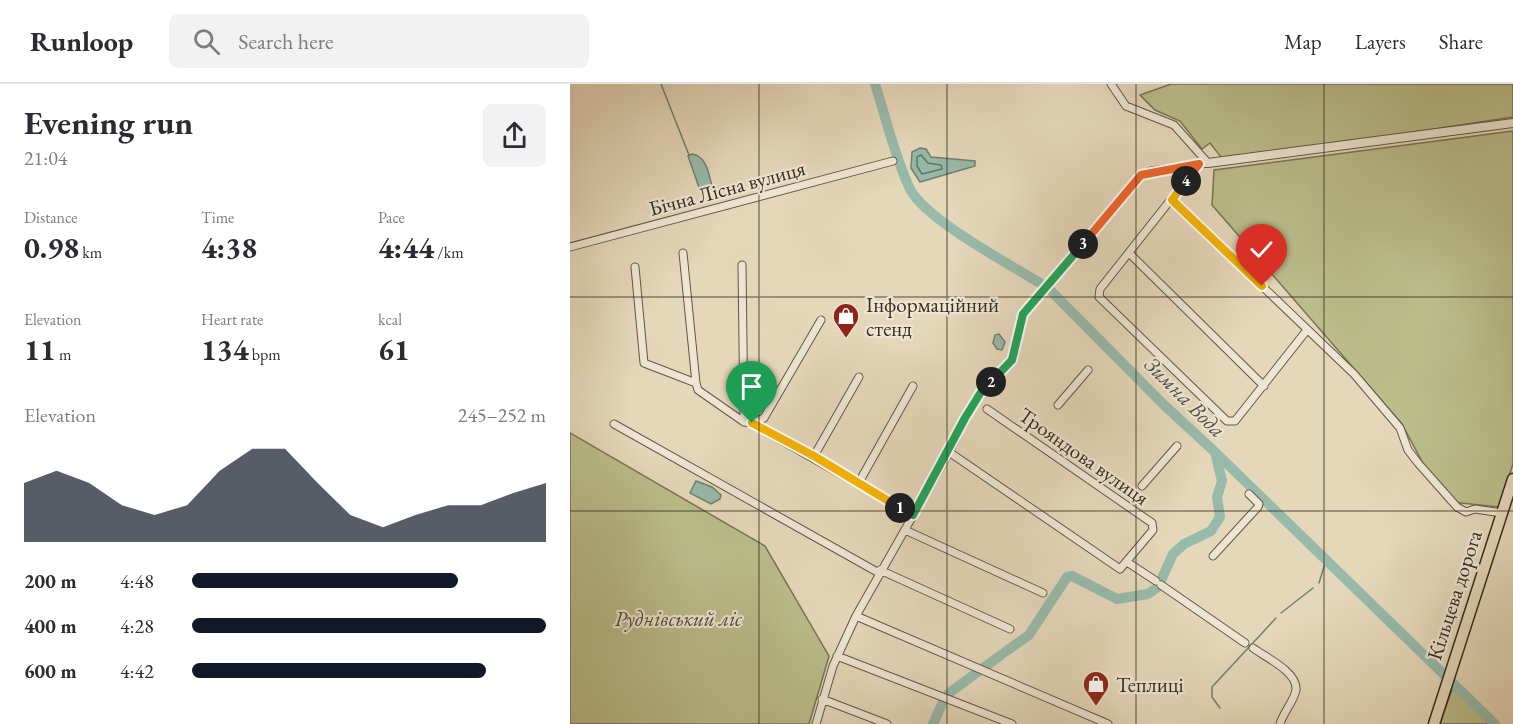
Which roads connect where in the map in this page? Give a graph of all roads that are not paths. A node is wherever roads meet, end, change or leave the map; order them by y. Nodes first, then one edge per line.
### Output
1 (1110, 84) edge
2 (1513, 123) edge
3 (893, 161) dead end
4 (1204, 164) junction
5 (1172, 200) junction
6 (570, 247) edge
7 (682, 253) dead end
8 (1130, 254) junction
9 (742, 265) dead end
10 (635, 267) dead end
11 (821, 320) dead end
12 (1307, 330) junction
13 (1088, 370) dead end
14 (859, 377) dead end
15 (696, 383) junction
16 (913, 386) dead end
17 (1264, 387) junction
18 (1058, 405) dead end
19 (987, 409) dead end
20 (746, 421) junction
21 (614, 424) dead end
22 (1177, 446) dead end
23 (949, 452) junction
24 (814, 456) junction
25 (1513, 479) edge
26 (858, 484) junction
27 (1142, 486) dead end
28 (1249, 494) dead end
29 (1502, 513) junction
30 (913, 515) junction
31 (905, 530) junction
32 (1214, 556) dead end
33 (1127, 562) junction
34 (880, 572) junction
35 (1043, 593) dead end
36 (856, 616) junction
37 (1010, 629) dead end
38 (1245, 643) dead end
39 (1253, 648) dead end
40 (837, 656) junction
41 (822, 699) junction
42 (816, 724) edge
43 (887, 724) edge
44 (1012, 724) edge
45 (1108, 724) edge
46 (1280, 724) edge
47 (1434, 724) edge

1 - 4 street
2 - 4 street
3 - 6 street, Бічна Лісна вулиця
4 - 5 street
4 - 23 street
5 - 8 street
5 - 12 street
7 - 15 street
8 - 17 street
8 - 17 street
9 - 20 street
10 - 15 street
11 - 20 street
12 - 17 street
12 - 29 street
13 - 18 street
14 - 24 street
15 - 20 street
16 - 26 street
19 - 33 street, Трояндова вулиця
20 - 24 street
21 - 34 street
22 - 27 street
23 - 30 street
23 - 33 street
24 - 26 street
25 - 29 highway, Кільцева дорога
26 - 30 street
28 - 32 street
29 - 47 highway, Кільцева дорога
30 - 31 street
31 - 34 street
31 - 35 street
33 - 38 street
34 - 36 street
34 - 37 street
36 - 40 street
36 - 45 street
39 - 46 street
40 - 41 street
40 - 44 street
41 - 42 street
41 - 43 street

